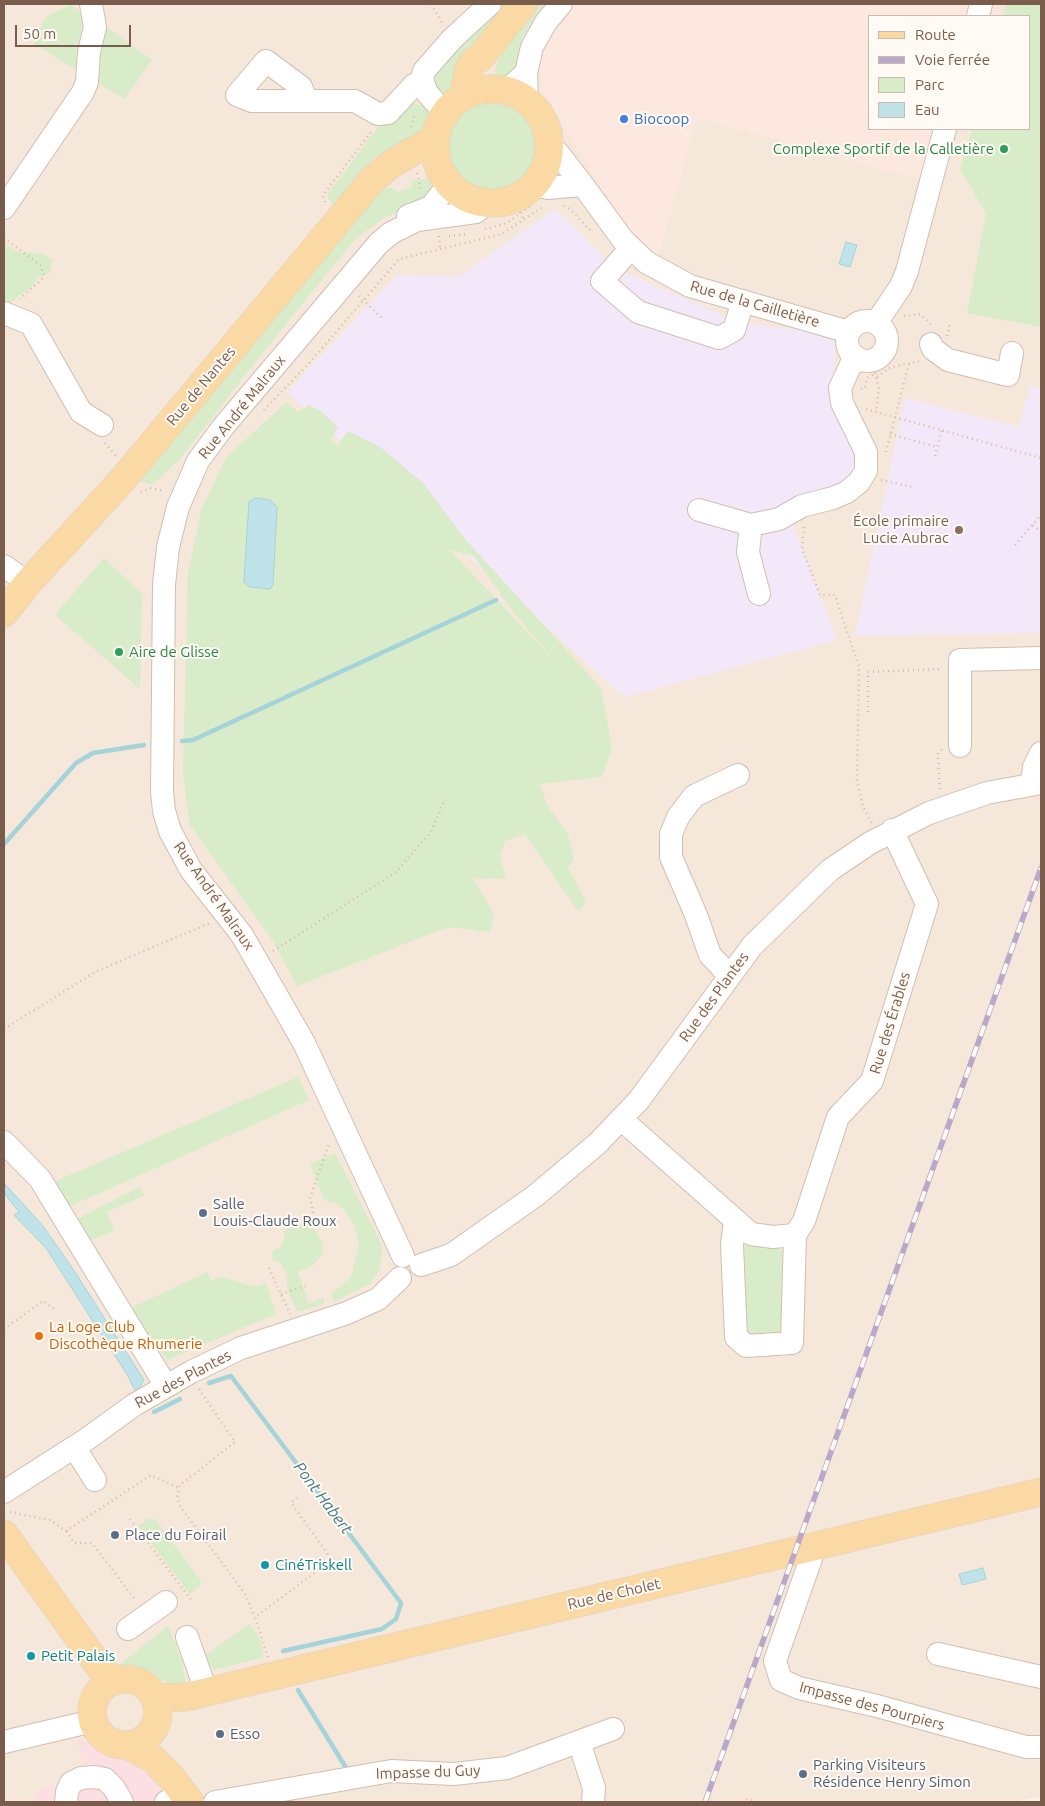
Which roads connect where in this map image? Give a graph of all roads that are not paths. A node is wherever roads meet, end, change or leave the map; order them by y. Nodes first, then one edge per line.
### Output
1 (91, 4) edge
2 (490, 4) edge
3 (523, 4) edge
4 (561, 4) edge
5 (480, 58) junction
6 (422, 80) junction
7 (508, 94) junction
8 (306, 100) dead end
9 (455, 105) junction
10 (945, 130) edge
11 (549, 146) junction
12 (436, 149) junction
13 (449, 184) junction
14 (581, 185) junction
15 (523, 204) junction
16 (4, 208) edge
17 (379, 243) junction
18 (631, 248) junction
19 (743, 302) junction
20 (6, 314) edge
21 (876, 323) junction
22 (849, 332) junction
23 (930, 345) road end
24 (1012, 353) dead end
25 (864, 362) junction
26 (102, 425) dead end
27 (699, 510) dead end
28 (751, 525) junction
29 (4, 566) edge
30 (28, 583) junction
31 (759, 594) dead end
32 (6, 606) edge
33 (1041, 658) edge
34 (960, 746) road end
35 (1041, 753) edge
36 (738, 775) dead end
37 (1037, 783) edge
38 (886, 834) junction
39 (730, 976) junction
40 (621, 1119) junction
41 (4, 1142) edge
42 (735, 1221) junction
43 (795, 1235) junction
44 (412, 1260) junction
45 (166, 1386) junction
46 (74, 1447) junction
47 (95, 1480) dead end
48 (4, 1492) edge
49 (1041, 1492) edge
50 (4, 1534) edge
51 (815, 1547) junction
52 (4, 1554) edge
53 (166, 1602) dead end
54 (128, 1629) dead end
55 (186, 1636) dead end
56 (938, 1654) dead end
57 (1041, 1677) edge
58 (106, 1687) junction
59 (196, 1694) junction
60 (155, 1714) junction
61 (93, 1721) junction
62 (613, 1729) dead end
63 (4, 1742) edge
64 (579, 1742) junction
65 (128, 1745) junction
66 (1041, 1747) edge
67 (178, 1794) edge
68 (66, 1802) edge
69 (122, 1802) edge
70 (215, 1802) edge
71 (594, 1802) edge

1 - 16 street
2 - 6 street
3 - 5 main road
4 - 7 street
5 - 7 main road
5 - 9 main road
6 - 8 street
6 - 9 street
7 - 9 main road
7 - 11 main road
9 - 12 main road
10 - 21 street
11 - 14 street, Rue de la Cailletière
11 - 15 main road
12 - 13 main road
12 - 30 main road, Rue de Nantes
13 - 15 main road
13 - 17 street
14 - 15 street
14 - 18 street, Rue de la Cailletière
15 - 17 street, Rue André Malraux
17 - 44 street, Rue André Malraux
18 - 19 street, Rue de la Cailletière
18 - 19 street
19 - 22 street, Rue de la Cailletière
20 - 26 street
21 - 22 street
21 - 25 street
22 - 25 street
23 - 24 street
25 - 28 street
27 - 28 street
28 - 31 street
29 - 30 street
30 - 32 main road, Rue de Nantes
33 - 34 street
35 - 37 street
36 - 39 street
37 - 38 street, Rue des Plantes
38 - 39 street, Rue des Plantes
38 - 43 street, Rue des Érables
39 - 40 street, Rue des Plantes
40 - 42 street
40 - 44 street, Rue des Plantes
41 - 45 street
42 - 43 street
42 - 43 street, Rue des Érables
44 - 45 street, Rue des Plantes
45 - 46 street, Rue des Plantes
46 - 47 street
46 - 48 street, Rue des Plantes
49 - 51 main road, Rue de Cholet
50 - 58 main road
51 - 59 main road, Rue de Cholet
51 - 66 street, Impasse des Pourpiers
52 - 58 main road
53 - 54 street
55 - 59 street
56 - 57 street
58 - 60 main road
58 - 61 main road
59 - 60 main road, Rue de Cholet
60 - 65 main road
60 - 67 main road
61 - 63 street
61 - 65 main road
62 - 64 street, Impasse du Guy
64 - 70 street, Impasse du Guy
64 - 71 street
65 - 67 main road
68 - 69 street

